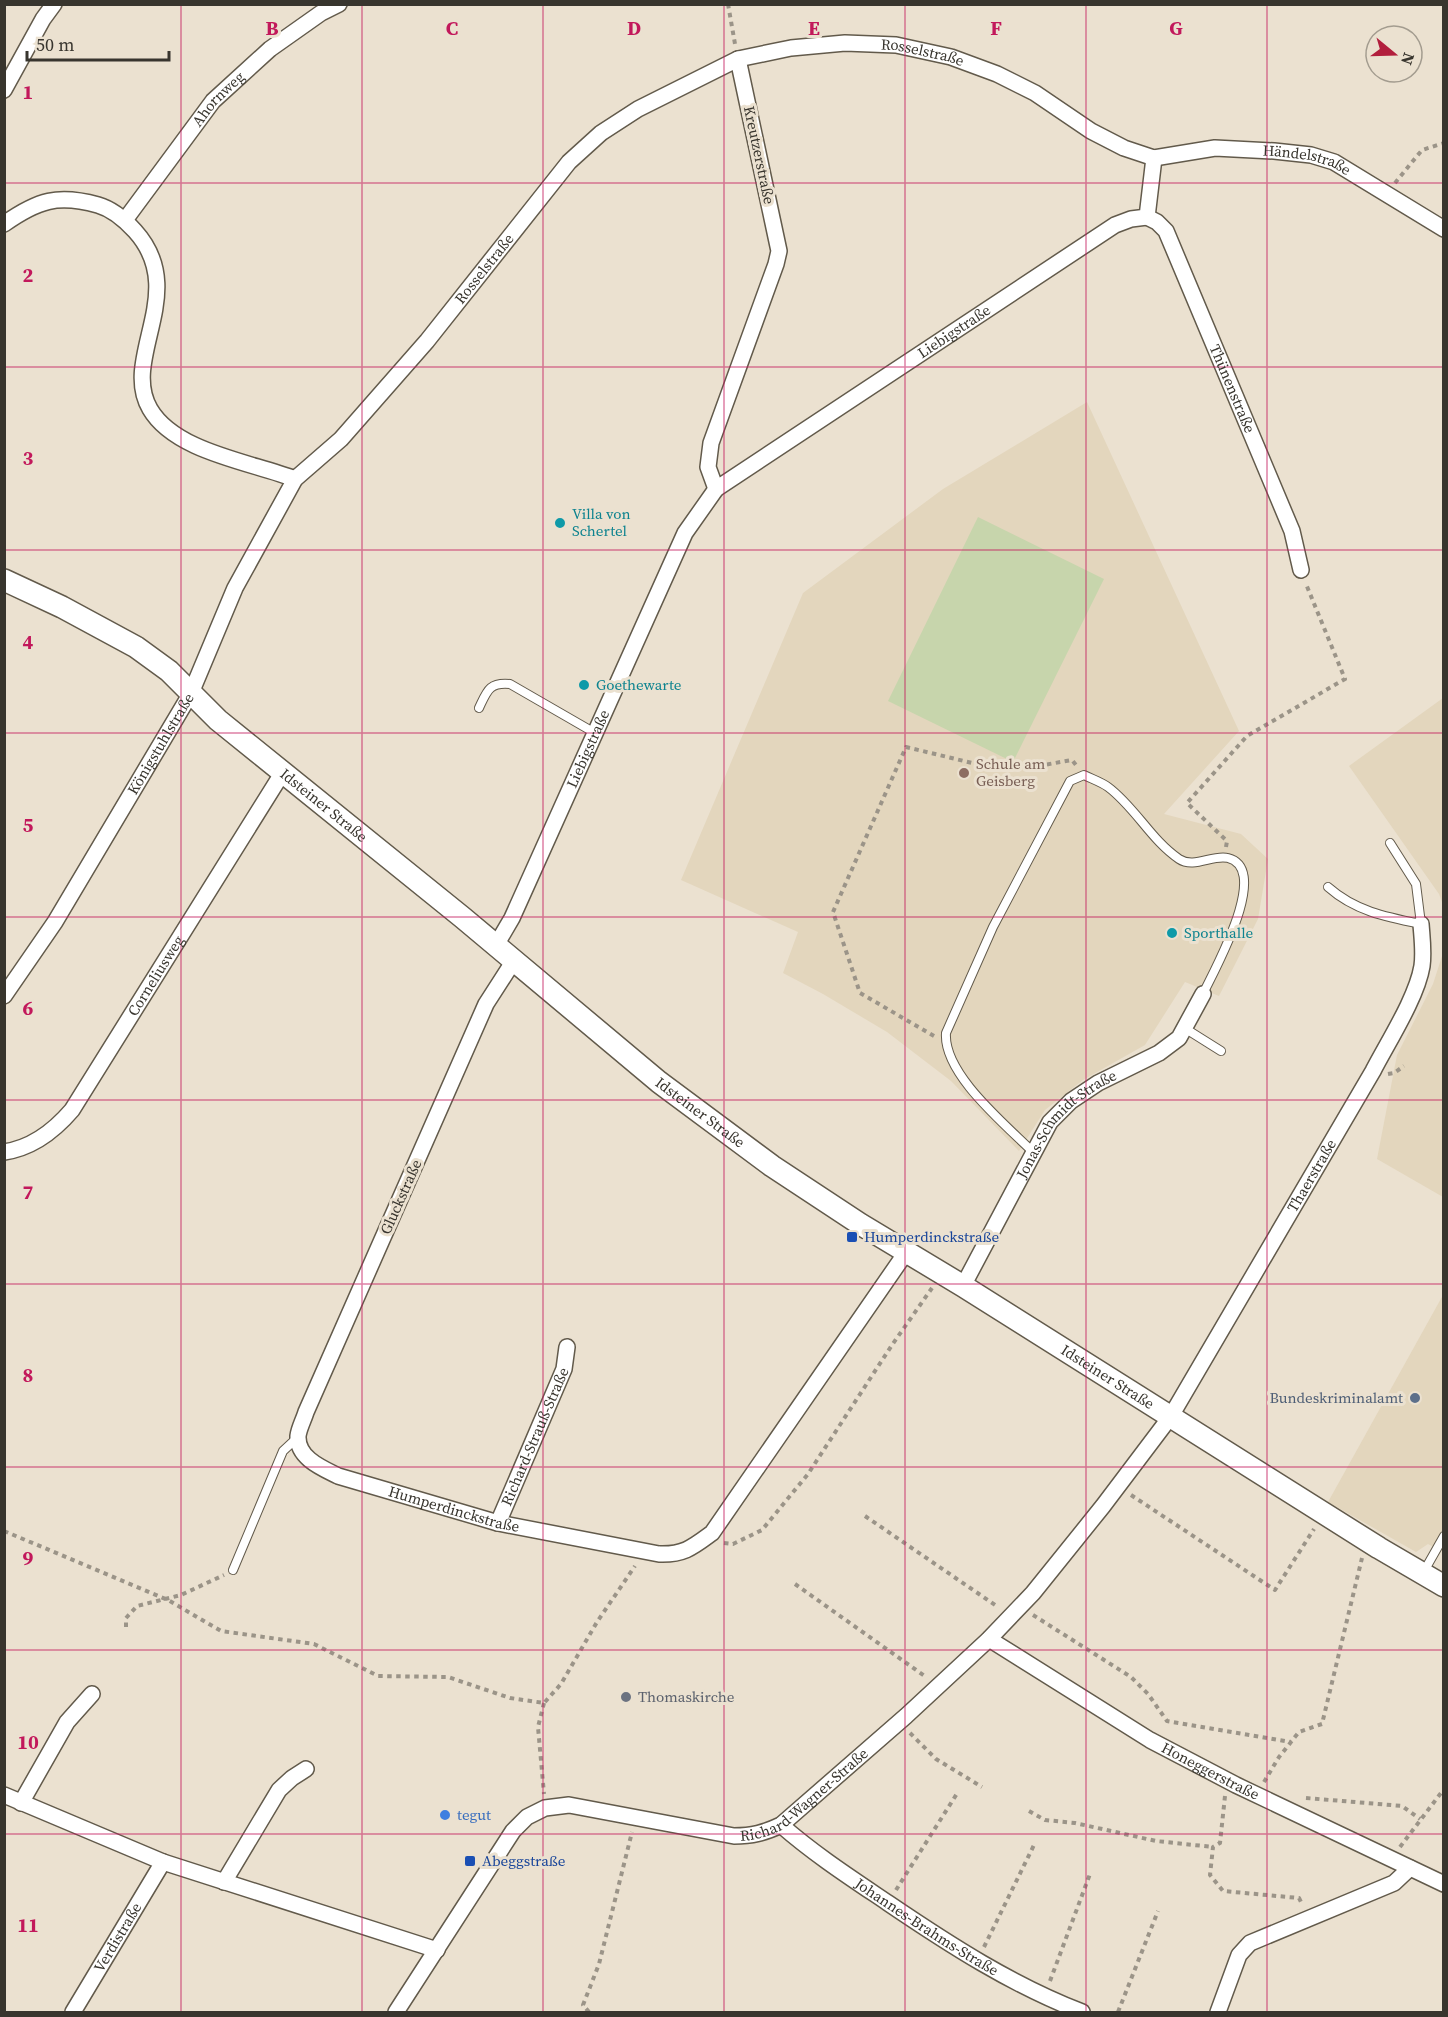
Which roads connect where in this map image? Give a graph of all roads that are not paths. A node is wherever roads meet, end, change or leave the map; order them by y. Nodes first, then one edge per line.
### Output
1 (54, 4) edge
2 (339, 4) edge
3 (738, 59) junction
4 (4, 90) edge
5 (1154, 158) junction
6 (1147, 217) junction
7 (125, 220) junction
8 (4, 224) edge
9 (1443, 229) edge
10 (295, 479) junction
11 (716, 489) junction
12 (1301, 570) road end
13 (4, 580) edge
14 (191, 693) junction
15 (479, 708) dead end
16 (595, 733) junction
17 (283, 772) junction
18 (1390, 843) dead end
19 (1328, 887) dead end
20 (1420, 924) junction
21 (495, 947) junction
22 (513, 962) junction
23 (1203, 994) joint
24 (4, 996) edge
25 (1186, 1029) junction
26 (1221, 1051) dead end
27 (4, 1152) edge
28 (1034, 1153) junction
29 (907, 1251) junction
30 (963, 1286) junction
31 (567, 1347) dead end
32 (1171, 1416) junction
33 (298, 1437) junction
34 (498, 1523) junction
35 (1443, 1536) edge
36 (233, 1570) road end
37 (1422, 1574) junction
38 (1443, 1586) edge
39 (988, 1639) junction
40 (92, 1694) dead end
41 (306, 1769) dead end
42 (4, 1795) edge
43 (21, 1803) junction
44 (781, 1825) junction
45 (163, 1862) junction
46 (1410, 1868) junction
47 (224, 1882) junction
48 (1443, 1884) edge
49 (437, 1950) junction
50 (73, 2013) edge
51 (396, 2013) edge
52 (1082, 2013) edge
53 (1218, 2013) edge

1 - 4 street
2 - 7 street, Ahornweg
3 - 5 street, Rosselstraße
3 - 10 street, Rosselstraße
3 - 11 street, Kreutzerstraße
5 - 6 street
5 - 9 street, Händelstraße
6 - 11 street, Liebigstraße
6 - 12 street, Thünenstraße
7 - 8 street
7 - 10 street
10 - 14 street, Königstuhlstraße
11 - 16 street, Liebigstraße
13 - 14 street, Idsteiner Straße
14 - 17 street, Idsteiner Straße
14 - 24 street, Königstuhlstraße
15 - 16 lane
16 - 21 street, Liebigstraße
17 - 21 street, Idsteiner Straße
17 - 27 street, Corneliusweg
18 - 20 lane
19 - 20 lane
20 - 32 street, Thaerstraße
21 - 22 street, Idsteiner Straße
22 - 29 street, Idsteiner Straße
22 - 33 street, Gluckstraße
23 - 25 street, Jonas-Schmidt-Straße
23 - 28 lane
25 - 26 lane
25 - 28 street, Jonas-Schmidt-Straße
28 - 30 street, Jonas-Schmidt-Straße
29 - 30 street, Idsteiner Straße
29 - 34 street, Humperdinckstraße
30 - 32 street, Idsteiner Straße
31 - 34 street, Richard-Strauß-Straße
32 - 37 street, Idsteiner Straße
32 - 39 street, Richard-Wagner-Straße
33 - 34 street, Humperdinckstraße
33 - 36 lane
35 - 37 lane
37 - 38 street, Idsteiner Straße
39 - 44 street, Richard-Wagner-Straße
39 - 46 street, Honeggerstraße
40 - 43 street
41 - 47 street
42 - 43 street
43 - 45 street
44 - 49 street, Richard-Wagner-Straße
44 - 52 street, Johannes-Brahms-Straße
45 - 47 street
45 - 50 street, Verdistraße
46 - 48 street, Honeggerstraße
46 - 53 street
47 - 49 street
49 - 51 street, Richard-Wagner-Straße

